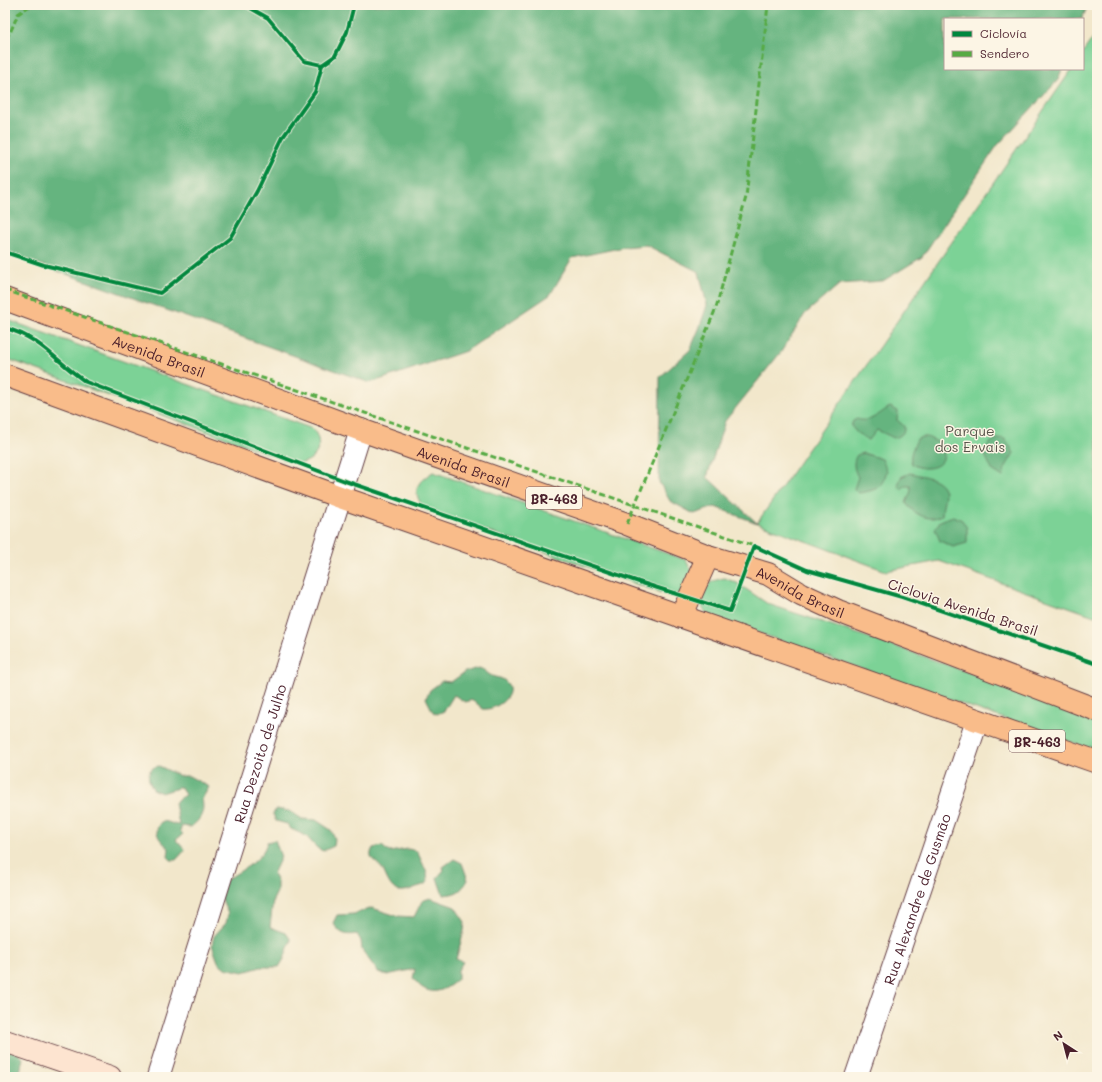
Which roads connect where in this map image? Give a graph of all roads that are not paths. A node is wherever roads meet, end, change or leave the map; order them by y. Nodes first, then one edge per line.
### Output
1 (5, 299) edge
2 (5, 375) edge
3 (361, 430) junction
4 (340, 497) junction
5 (708, 556) junction
6 (681, 617) junction
7 (1097, 710) edge
8 (977, 721) junction
9 (1097, 762) edge
10 (5, 1041) edge
11 (110, 1077) edge
12 (158, 1077) edge
13 (856, 1077) edge

1 - 3 main road, Avenida Brasil / BR-463
2 - 4 main road, BR-463
3 - 4 street, Rua Dezoito de Julho
3 - 5 main road, Avenida Brasil / BR-463
4 - 6 main road, BR-463
4 - 12 street, Rua Dezoito de Julho
5 - 6 main road
5 - 7 main road, Avenida Brasil / BR-463
6 - 8 main road, BR-463
8 - 9 main road, BR-463
8 - 13 street, Rua Alexandre de Gusmão
10 - 11 main road

